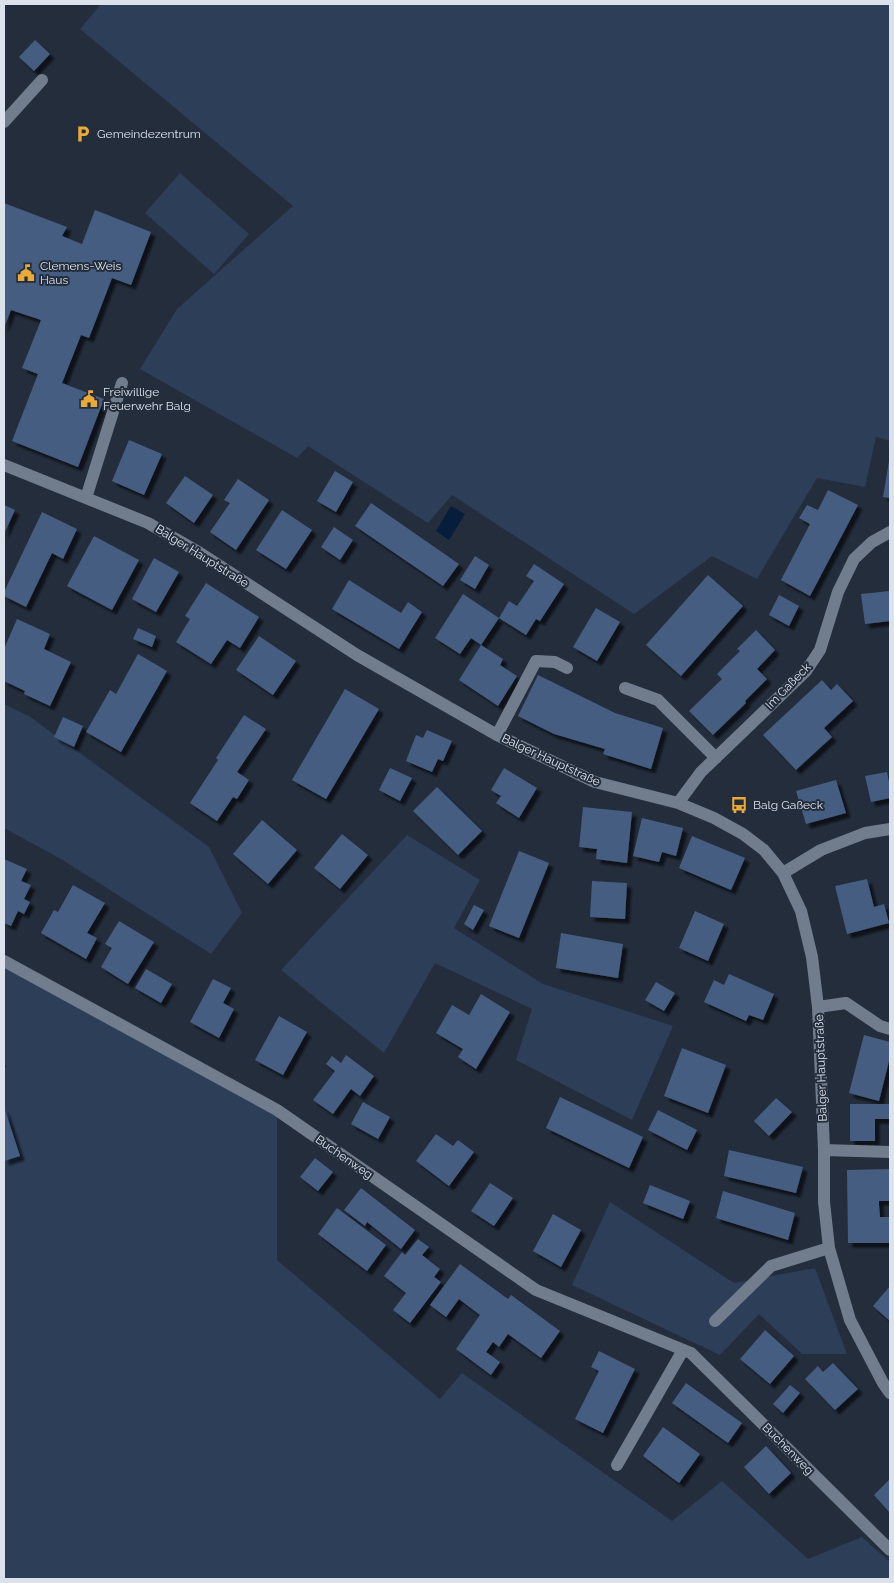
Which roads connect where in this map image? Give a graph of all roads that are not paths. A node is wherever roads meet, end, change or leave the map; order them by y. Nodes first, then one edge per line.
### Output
1 (42, 80) dead end
2 (4, 122) edge
3 (122, 383) dead end
4 (4, 465) edge
5 (86, 498) junction
6 (890, 532) edge
7 (567, 668) dead end
8 (625, 688) dead end
9 (498, 736) junction
10 (716, 758) junction
11 (678, 803) junction
12 (890, 829) edge
13 (783, 873) junction
14 (4, 961) edge
15 (818, 1007) junction
16 (890, 1029) edge
17 (824, 1150) junction
18 (890, 1152) edge
19 (828, 1248) junction
20 (714, 1321) dead end
21 (683, 1350) junction
22 (890, 1393) edge
23 (617, 1465) dead end
24 (890, 1550) edge

1 - 2 street
3 - 5 street
4 - 5 street, Balger Hauptstraße
5 - 9 street, Balger Hauptstraße
6 - 10 street, Im Gaßeck
7 - 9 street
8 - 10 street
9 - 11 street, Balger Hauptstraße
10 - 11 street, Im Gaßeck
11 - 13 street, Balger Hauptstraße
12 - 13 street
13 - 15 street, Balger Hauptstraße
14 - 21 street, Buchenweg
15 - 16 street
15 - 17 street, Balger Hauptstraße
17 - 18 street
17 - 19 street, Balger Hauptstraße
19 - 20 street
19 - 22 street, Balger Hauptstraße
21 - 23 street
21 - 24 street, Buchenweg

